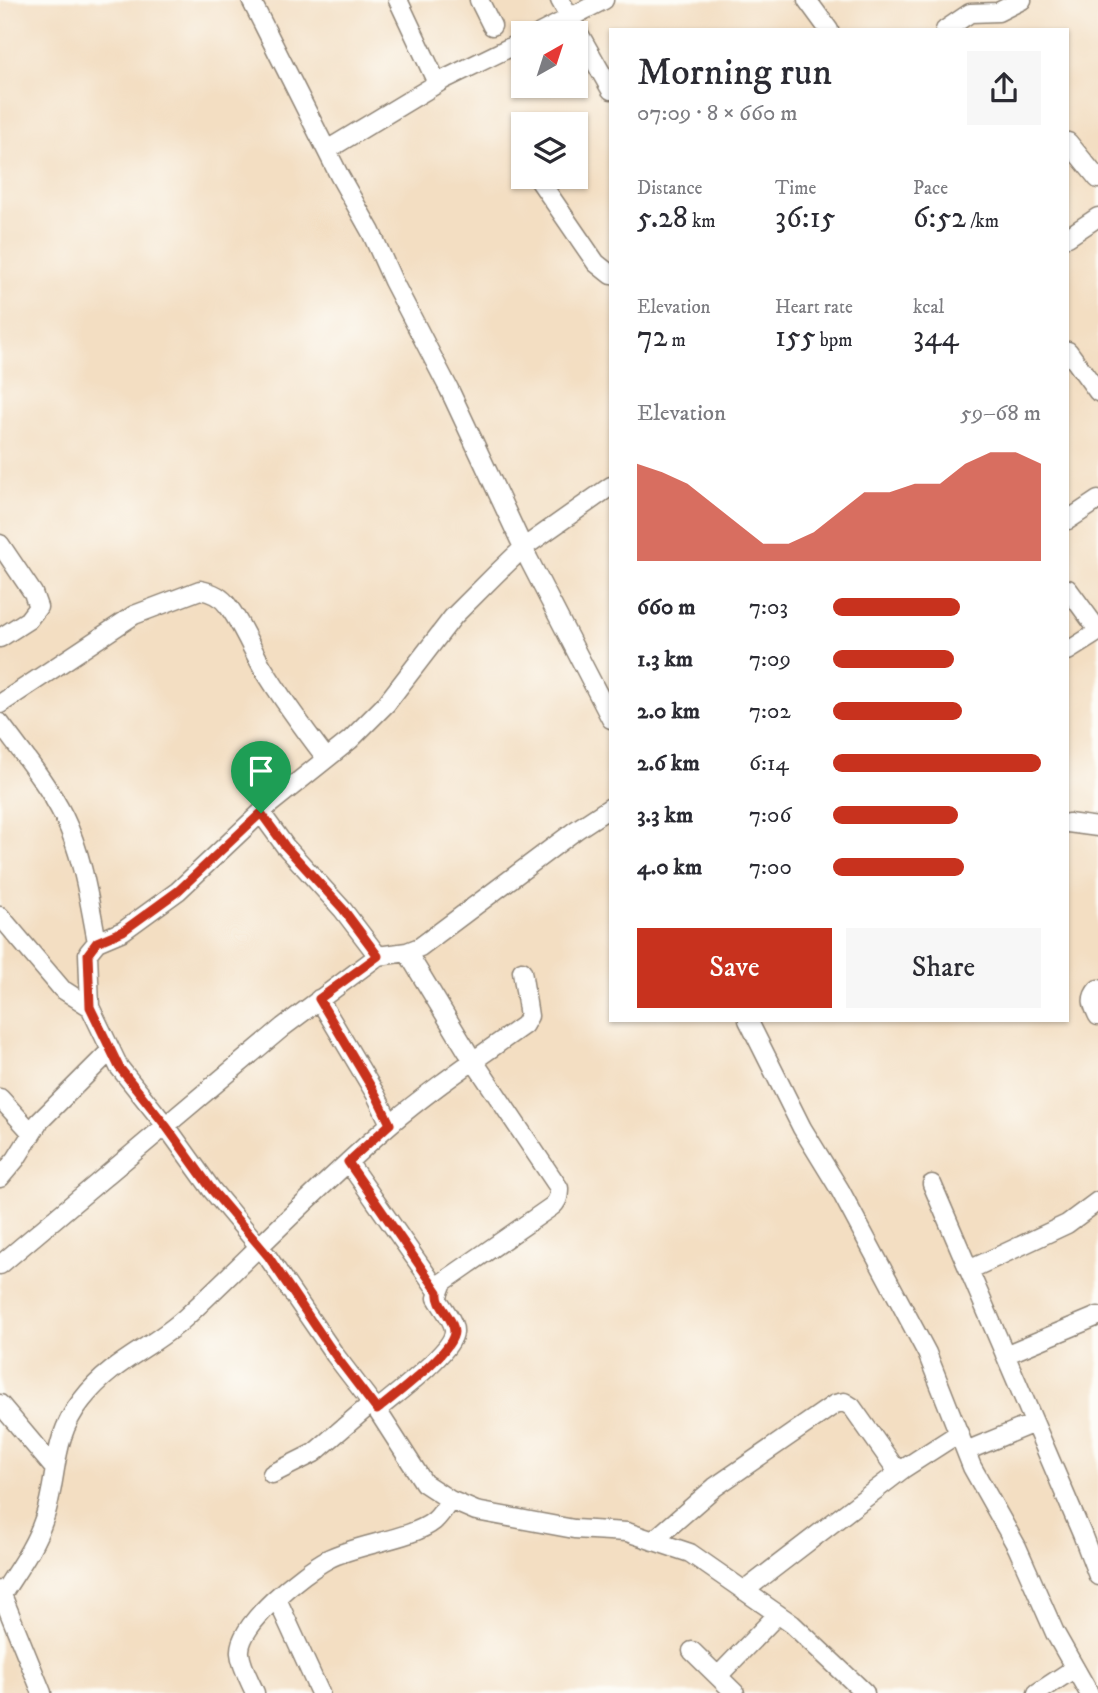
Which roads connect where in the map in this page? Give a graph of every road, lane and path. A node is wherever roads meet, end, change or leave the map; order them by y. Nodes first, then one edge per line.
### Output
1 (251, 0) edge
2 (398, 0) edge
3 (479, 0) edge
4 (560, 0) edge
5 (604, 0) edge
6 (807, 0) edge
7 (1010, 3) edge
8 (570, 19) junction
9 (566, 21) edge
10 (492, 26) dead end
11 (828, 28) edge
12 (948, 28) edge
13 (511, 47) edge
14 (437, 83) junction
15 (609, 87) edge
16 (1069, 143) edge
17 (327, 150) junction
18 (1098, 178) edge
19 (545, 189) edge
20 (1098, 217) edge
21 (1069, 236) edge
22 (609, 273) edge
23 (1069, 352) edge
24 (1098, 392) edge
25 (609, 487) edge
26 (1098, 500) edge
27 (1069, 519) edge
28 (0, 544) edge
29 (523, 548) junction
30 (1069, 590) edge
31 (1098, 631) edge
32 (0, 638) edge
33 (1069, 650) edge
34 (0, 704) edge
35 (609, 715) edge
36 (0, 723) edge
37 (326, 758) junction
38 (609, 808) edge
39 (261, 813) junction
40 (1069, 823) edge
41 (1098, 827) edge
42 (0, 916) edge
43 (97, 942) junction
44 (407, 953) junction
45 (378, 956) junction
46 (523, 971) dead end
47 (1098, 989) edge
48 (319, 999) junction
49 (90, 1007) junction
50 (1098, 1016) edge
51 (749, 1022) edge
52 (111, 1050) junction
53 (474, 1061) junction
54 (0, 1098) edge
55 (390, 1124) junction
56 (166, 1126) junction
57 (31, 1132) junction
58 (348, 1162) junction
59 (0, 1178) edge
60 (932, 1184) dead end
61 (1098, 1201) edge
62 (258, 1245) junction
63 (0, 1265) edge
64 (969, 1270) junction
65 (438, 1292) junction
66 (1098, 1316) edge
67 (1005, 1355) junction
68 (0, 1404) edge
69 (374, 1407) junction
70 (1034, 1423) junction
71 (958, 1433) junction
72 (966, 1451) junction
73 (54, 1468) junction
74 (903, 1469) junction
75 (272, 1474) dead end
76 (450, 1500) junction
77 (653, 1541) junction
78 (1093, 1548) edge
79 (1098, 1576) edge
80 (1, 1591) edge
81 (744, 1591) junction
82 (277, 1599) junction
83 (778, 1614) junction
84 (692, 1651) dead end
85 (1075, 1668) junction
86 (718, 1676) junction
87 (42, 1693) edge
88 (255, 1693) edge
89 (320, 1693) edge
90 (735, 1693) edge
91 (865, 1693) edge
92 (1037, 1693) edge
93 (1089, 1693) edge

1 - 17 street
2 - 14 street
3 - 10 street
4 - 8 street
5 - 8 street
6 - 11 street
7 - 12 street
8 - 9 street
8 - 15 street
13 - 14 street
14 - 17 street
16 - 18 street
17 - 29 street
19 - 22 street
20 - 21 street
23 - 24 street
25 - 29 street
26 - 27 street
28 - 32 street
29 - 35 street
29 - 37 street
30 - 31 street
31 - 33 street
34 - 37 street
36 - 43 street
37 - 39 street
38 - 44 street
39 - 43 street
39 - 45 street
40 - 41 street
42 - 49 street
43 - 49 street
44 - 45 street
44 - 53 street
45 - 48 street
46 - 53 street
47 - 50 street
48 - 55 street
48 - 56 street
49 - 52 street
51 - 71 street
52 - 56 street
52 - 57 street
53 - 55 street
53 - 65 street
54 - 57 street
55 - 58 street
56 - 62 street
56 - 63 street
57 - 59 street
58 - 62 street
58 - 65 street
60 - 64 street
61 - 64 street
62 - 69 street
62 - 73 street
64 - 67 street
65 - 69 street
66 - 67 street
67 - 70 street
68 - 73 street
69 - 75 street
69 - 76 street
70 - 72 street
70 - 78 street
71 - 72 street
71 - 74 street
72 - 85 street
73 - 80 street
74 - 77 street
74 - 81 street
76 - 77 street
76 - 82 street
77 - 81 street
78 - 79 street
80 - 87 street
81 - 83 street
82 - 88 street
82 - 89 street
83 - 86 street
83 - 91 street
84 - 86 street
85 - 92 street
85 - 93 street
86 - 90 street

